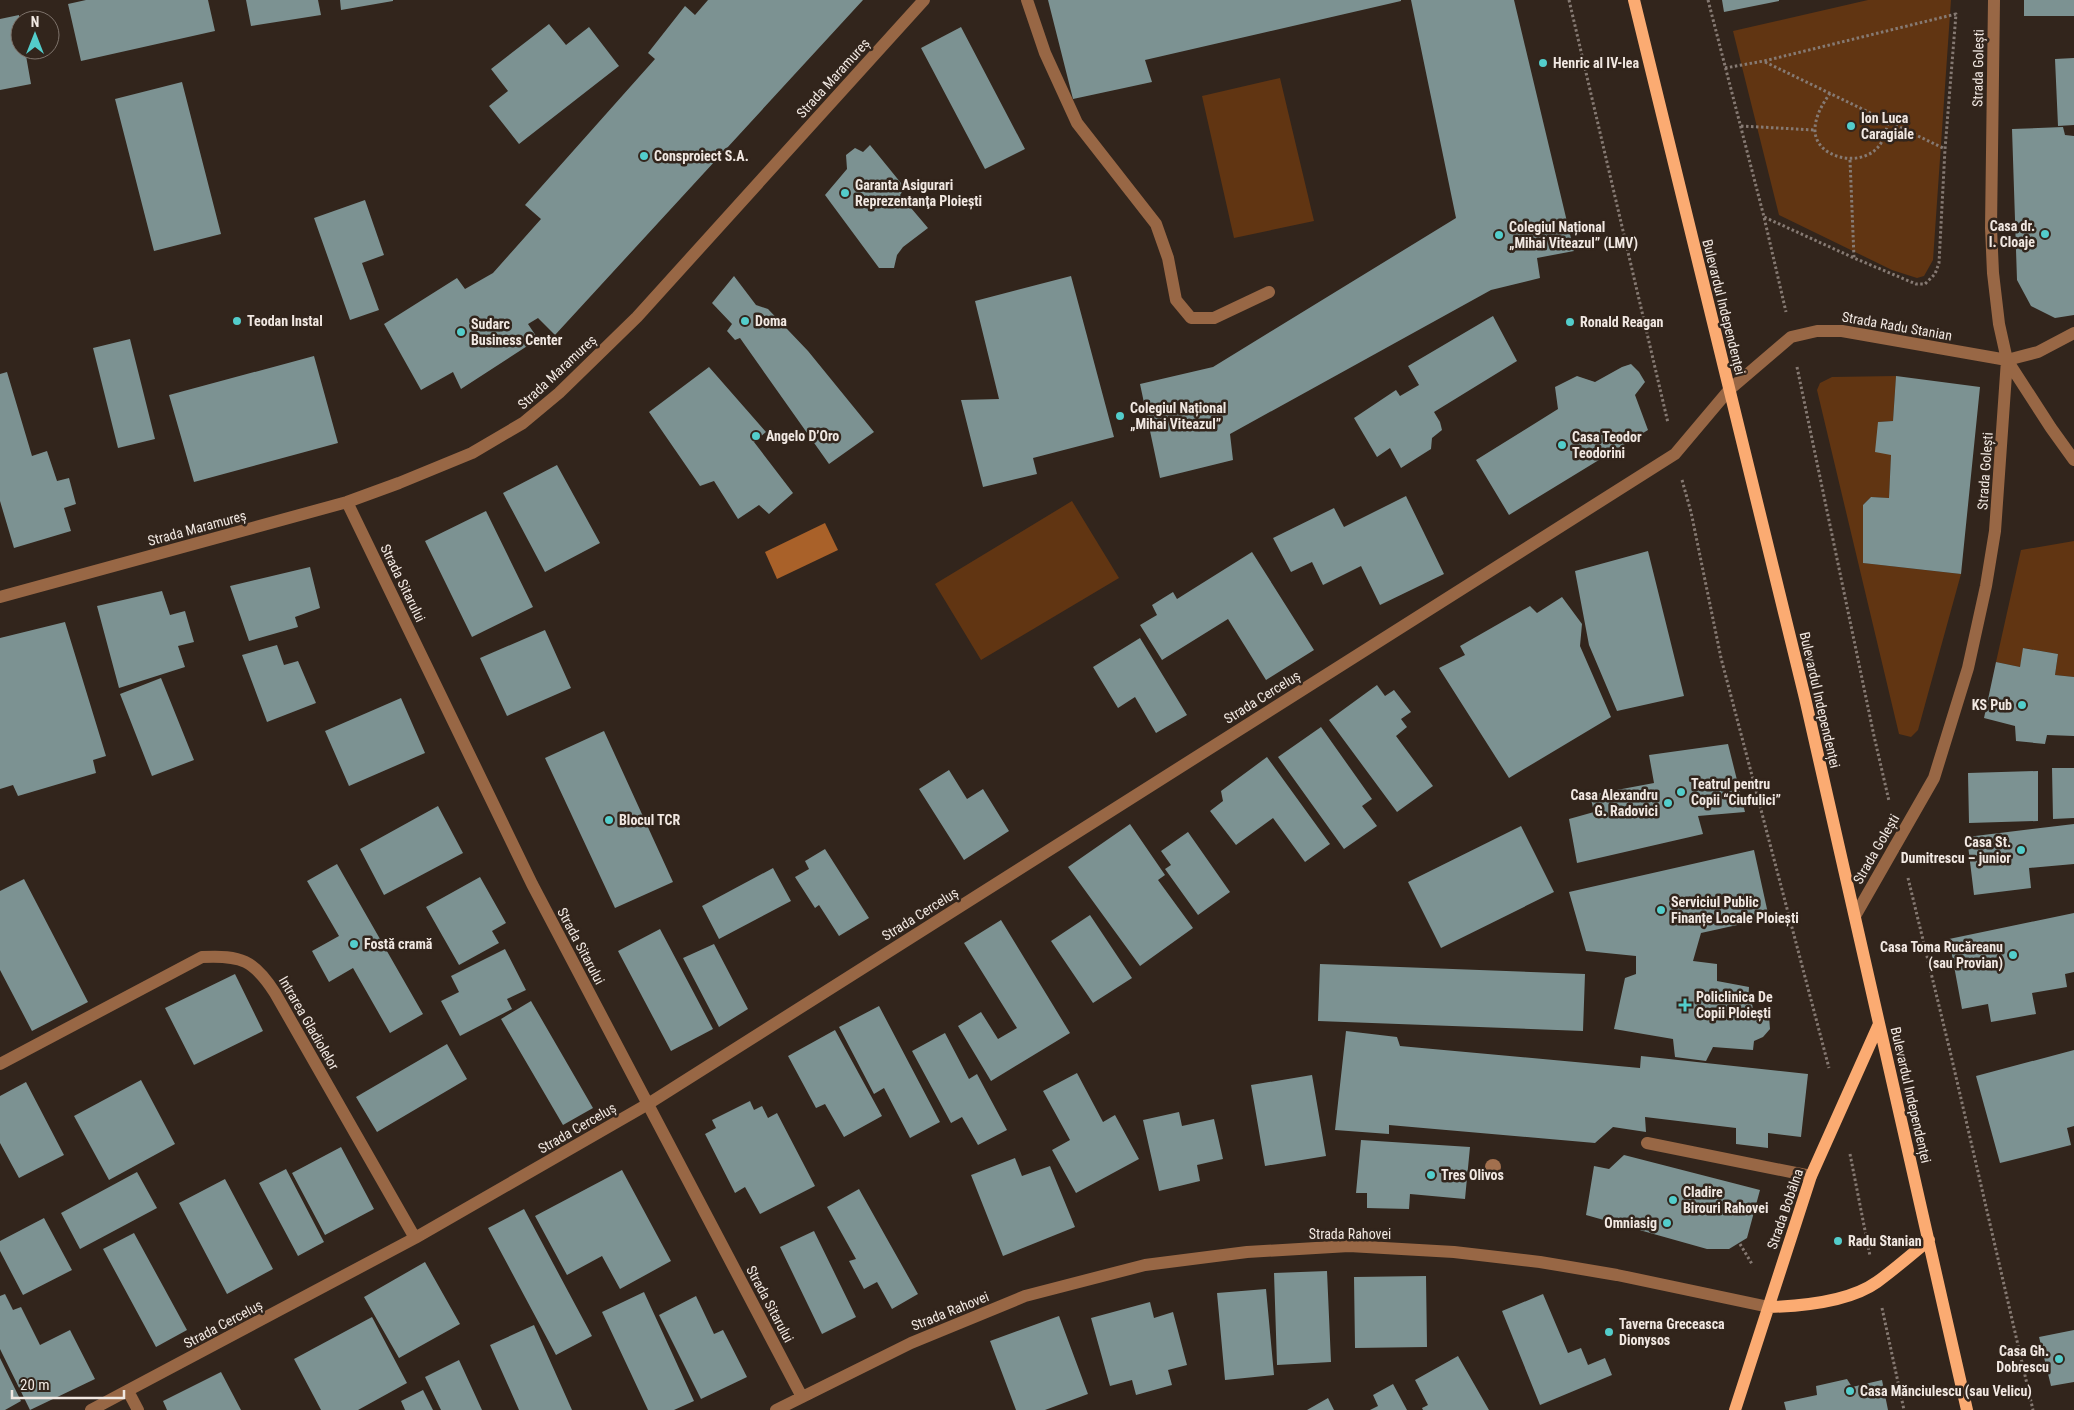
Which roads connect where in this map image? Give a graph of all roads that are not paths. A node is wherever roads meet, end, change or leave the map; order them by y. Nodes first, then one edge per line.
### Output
1 (924, 0) edge
2 (1027, 0) edge
3 (1634, 0) edge
4 (1994, 0) edge
5 (1269, 292) dead end
6 (2074, 333) edge
7 (2007, 360) junction
8 (1729, 390) junction
9 (2074, 460) edge
10 (347, 502) junction
11 (0, 598) edge
12 (1855, 916) junction
13 (1880, 1024) junction
14 (0, 1064) edge
15 (648, 1104) junction
16 (1647, 1143) dead end
17 (1811, 1176) junction
18 (415, 1238) junction
19 (1929, 1240) junction
20 (1769, 1307) junction
21 (128, 1392) junction
22 (802, 1397) junction
23 (91, 1410) edge
24 (138, 1410) edge
25 (776, 1410) edge
26 (1735, 1410) edge
27 (1967, 1410) edge

1 - 10 street, Strada Maramureș
2 - 5 street
3 - 8 main road, Bulevardul Independenței
4 - 7 street, Strada Golești
6 - 7 street, Strada Radu Stanian
7 - 8 street, Strada Radu Stanian
7 - 9 street
7 - 12 street, Strada Golești
8 - 12 main road, Bulevardul Independenței
8 - 15 street, Strada Cerceluș
10 - 11 street, Strada Maramureș
10 - 15 street, Strada Sitarului
12 - 13 main road, Bulevardul Independenței
13 - 17 main road, Strada Bobâlna
13 - 19 main road, Bulevardul Independenței
14 - 18 street, Intrarea Gladiolelor
15 - 18 street, Strada Cerceluș
15 - 22 street, Strada Sitarului
16 - 17 street
17 - 20 main road, Strada Bobâlna
18 - 21 street, Strada Cerceluș
19 - 20 main road, Strada Rahovei
19 - 27 main road, Bulevardul Independenței
20 - 22 street, Strada Rahovei
20 - 26 main road, Strada Bobâlna
21 - 23 street, Strada Cerceluș
21 - 24 street
22 - 25 street, Strada Rahovei

